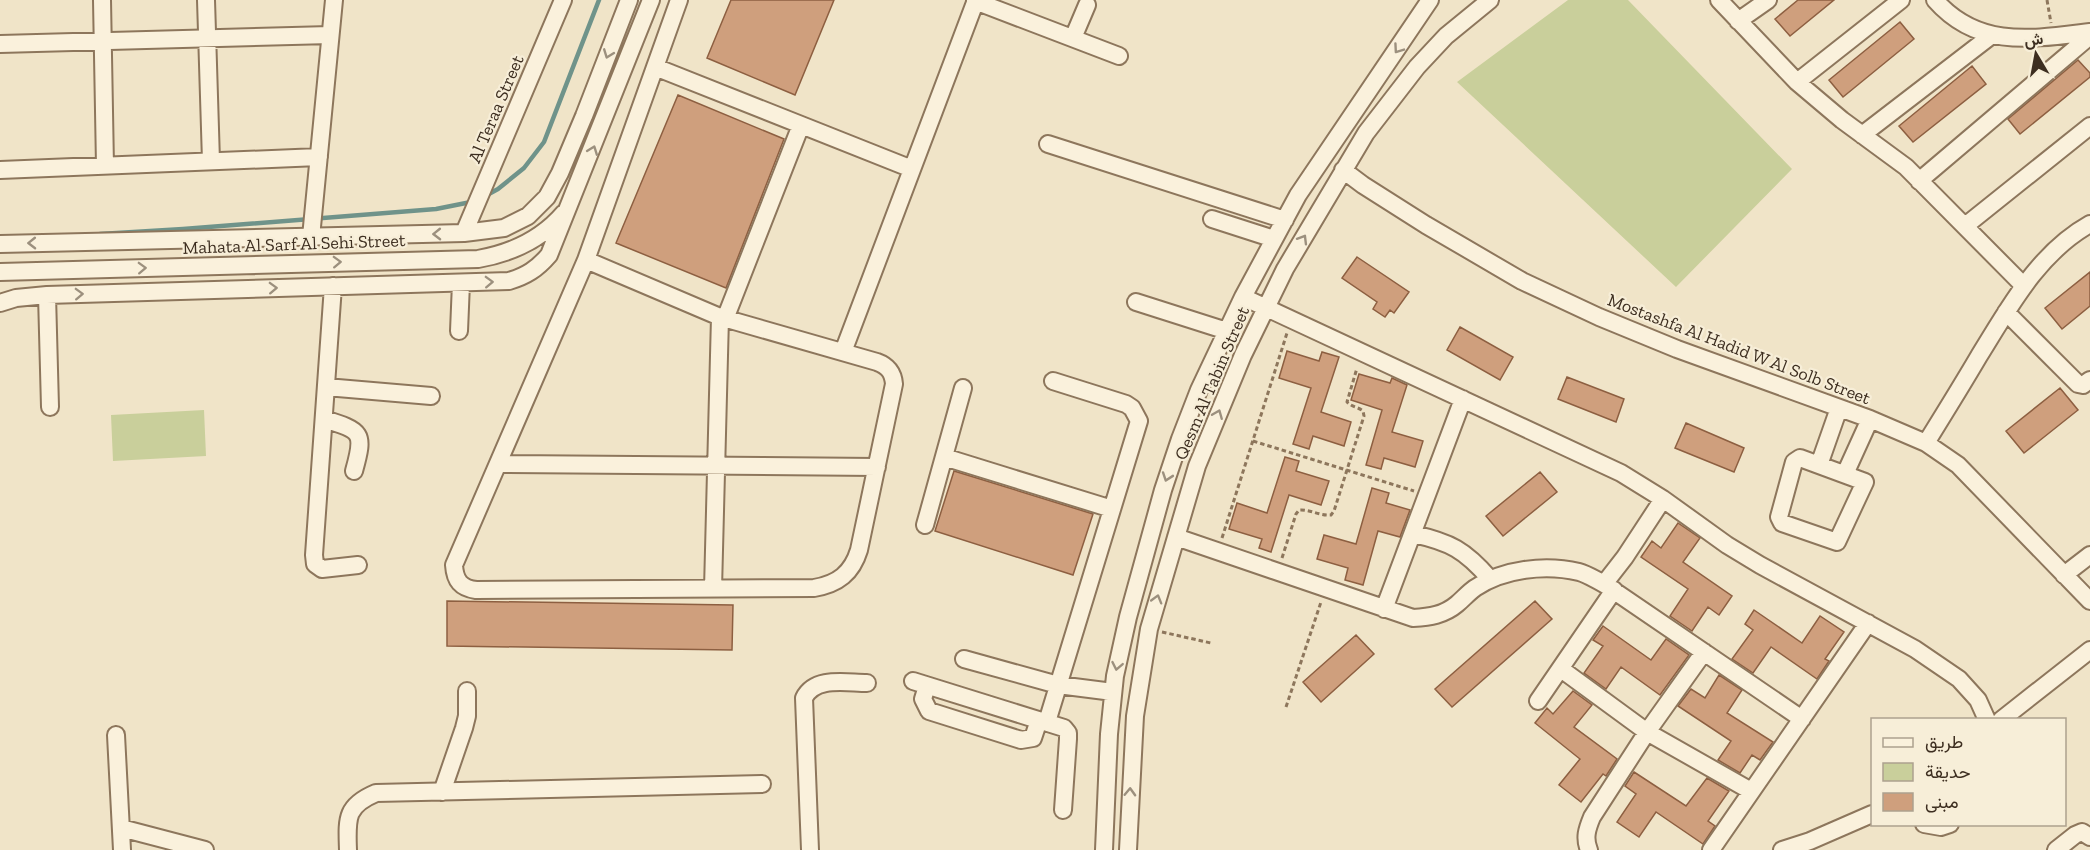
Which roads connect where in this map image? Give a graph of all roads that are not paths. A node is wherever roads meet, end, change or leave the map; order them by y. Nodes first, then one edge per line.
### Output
1 (102, 0) edge
2 (206, 0) edge
3 (334, 0) edge
4 (563, 0) edge
5 (629, 0) edge
6 (651, 0) edge
7 (679, 0) edge
8 (1430, 0) edge
9 (1490, 0) edge
10 (1719, 0) edge
11 (1768, 0) edge
12 (1901, 0) edge
13 (1935, 0) edge
14 (976, 1) edge
15 (1087, 5) dead end
16 (1738, 21) junction
17 (2090, 34) edge
18 (330, 35) junction
19 (1992, 36) junction
20 (207, 38) junction
21 (1073, 38) junction
22 (103, 41) junction
23 (0, 44) edge
24 (1119, 56) dead end
25 (655, 67) junction
26 (1797, 82) junction
27 (801, 125) junction
28 (2090, 126) edge
29 (1862, 135) junction
30 (1048, 144) dead end
31 (319, 157) junction
32 (212, 161) junction
33 (105, 166) junction
34 (912, 169) junction
35 (0, 170) edge
36 (1343, 170) junction
37 (1919, 181) junction
38 (571, 204) junction
39 (1212, 219) dead end
40 (1285, 220) junction
41 (2090, 224) edge
42 (1965, 226) junction
43 (464, 233) junction
44 (311, 237) junction
45 (1274, 239) junction
46 (0, 244) edge
47 (586, 260) junction
48 (0, 272) edge
49 (461, 283) junction
50 (333, 286) junction
51 (2024, 286) junction
52 (47, 295) junction
53 (1243, 297) junction
54 (1136, 302) dead end
55 (0, 303) edge
56 (1265, 307) junction
57 (2006, 312) junction
58 (723, 318) junction
59 (459, 331) dead end
60 (1227, 331) junction
61 (843, 352) junction
62 (2090, 380) edge
63 (1053, 381) dead end
64 (326, 387) junction
65 (963, 388) dead end
66 (431, 396) dead end
67 (1463, 399) junction
68 (50, 407) dead end
69 (1839, 408) junction
70 (324, 419) junction
71 (1870, 419) junction
72 (1926, 443) junction
73 (944, 457) junction
74 (498, 464) junction
75 (1819, 465) junction
76 (716, 466) junction
77 (877, 467) junction
78 (354, 471) dead end
79 (1845, 474) junction
80 (1663, 499) junction
81 (1112, 509) junction
82 (925, 525) dead end
83 (1413, 534) junction
84 (1176, 537) junction
85 (2090, 555) edge
86 (358, 565) dead end
87 (2064, 575) junction
88 (1490, 579) junction
89 (1609, 587) junction
90 (713, 589) junction
91 (2090, 601) edge
92 (1384, 609) junction
93 (1868, 623) junction
94 (2090, 650) edge
95 (1704, 651) junction
96 (964, 658) dead end
97 (1561, 669) junction
98 (867, 683) dead end
99 (1058, 685) junction
100 (467, 691) dead end
101 (1113, 692) junction
102 (1538, 701) dead end
103 (1802, 718) junction
104 (1986, 718) edge
105 (2004, 718) edge
106 (1043, 721) junction
107 (1647, 732) junction
108 (116, 735) dead end
109 (762, 784) dead end
110 (1751, 791) junction
111 (442, 792) junction
112 (1063, 810) dead end
113 (1871, 814) edge
114 (121, 828) junction
115 (2090, 837) edge
116 (122, 850) edge
117 (206, 850) edge
118 (348, 850) edge
119 (810, 850) edge
120 (1104, 850) edge
121 (1128, 850) edge
122 (1589, 850) edge
123 (1711, 850) edge
124 (1782, 850) edge
125 (2056, 850) edge

1 - 22 street
2 - 20 street
3 - 18 street
4 - 43 street, Al Teraa Street
5 -> 43 street, Mahata Al Sarf Al Sehi Street
38 -> 6 street
7 - 25 street
8 -> 40 street, Qesm Al Tabin Street
9 - 36 street, Qesm Al Tabin Street
10 - 16 street
11 - 16 street
12 - 26 street
13 - 19 street
14 - 21 street
14 - 34 street
15 - 21 street
16 - 26 street
17 - 19 street
17 - 37 street
18 - 20 street
18 - 31 street
19 - 29 street
20 - 22 street
20 - 32 street
21 - 24 street
22 - 23 street
22 - 33 street
25 - 27 street
25 - 47 street
26 - 29 street
27 - 34 street
27 - 58 street
28 - 42 street
29 - 37 street
30 - 40 street
31 - 32 street
31 - 44 street
32 - 33 street
33 - 35 street
34 - 61 street
56 -> 36 street, Qesm Al Tabin Street
36 - 69 street, Mostashfa Al Hadid W Al Solb Street
37 - 42 street
48 -> 38 street, Mahata Al Sarf Al Sehi Street
49 -> 38 street
39 - 45 street
40 - 45 street, Qesm Al Tabin Street
41 - 51 street
42 - 51 street
43 -> 44 street, Mahata Al Sarf Al Sehi Street
44 -> 46 street, Mahata Al Sarf Al Sehi Street
45 - 53 street, Qesm Al Tabin Street
47 - 58 street
47 - 74 street
49 - 50 street
49 - 59 street
52 -> 50 street
50 - 64 street
51 - 57 street
52 - 55 street
52 - 68 street
53 - 56 street
53 - 60 street, Qesm Al Tabin Street
54 - 60 street
56 - 67 street
84 -> 56 street, Qesm Al Tabin Street
57 - 62 street
57 - 72 street
58 - 61 street
58 - 76 street
60 -> 101 street, Qesm Al Tabin Street
61 - 77 street
63 - 81 street
64 - 66 street
64 - 70 street
65 - 73 street
67 - 80 street
67 - 83 street
69 - 71 street, Mostashfa Al Hadid W Al Solb Street
69 - 75 street
70 - 78 street
70 - 86 street
71 - 72 street, Mostashfa Al Hadid W Al Solb Street
71 - 79 street
72 - 87 street, Mostashfa Al Hadid W Al Solb Street
73 - 81 street
73 - 82 street
74 - 76 street
74 - 90 street
75 - 79 street
75 - 79 street
76 - 77 street
76 - 90 street
77 - 90 street
80 - 89 street
80 - 93 street
81 - 99 street
83 - 88 street
83 - 92 street
84 - 92 street
121 -> 84 street, Qesm Al Tabin Street
85 - 87 street
87 - 91 street, Mostashfa Al Hadid W Al Solb Street
88 - 89 street
88 - 92 street
89 - 95 street
89 - 97 street
93 - 103 street
93 - 104 street
94 - 105 street
95 - 103 street
95 - 107 street
96 - 99 street
97 - 102 street
97 - 107 street
98 - 119 street
99 - 101 street
99 - 106 street
100 - 111 street
101 - 120 street, Qesm Al Tabin Street
103 - 110 street
106 - 106 street
106 - 112 street
107 - 110 street
107 - 122 street
108 - 114 street
109 - 111 street
110 - 123 street
111 - 118 street
113 - 124 street
114 - 116 street
114 - 117 street
115 - 125 street

